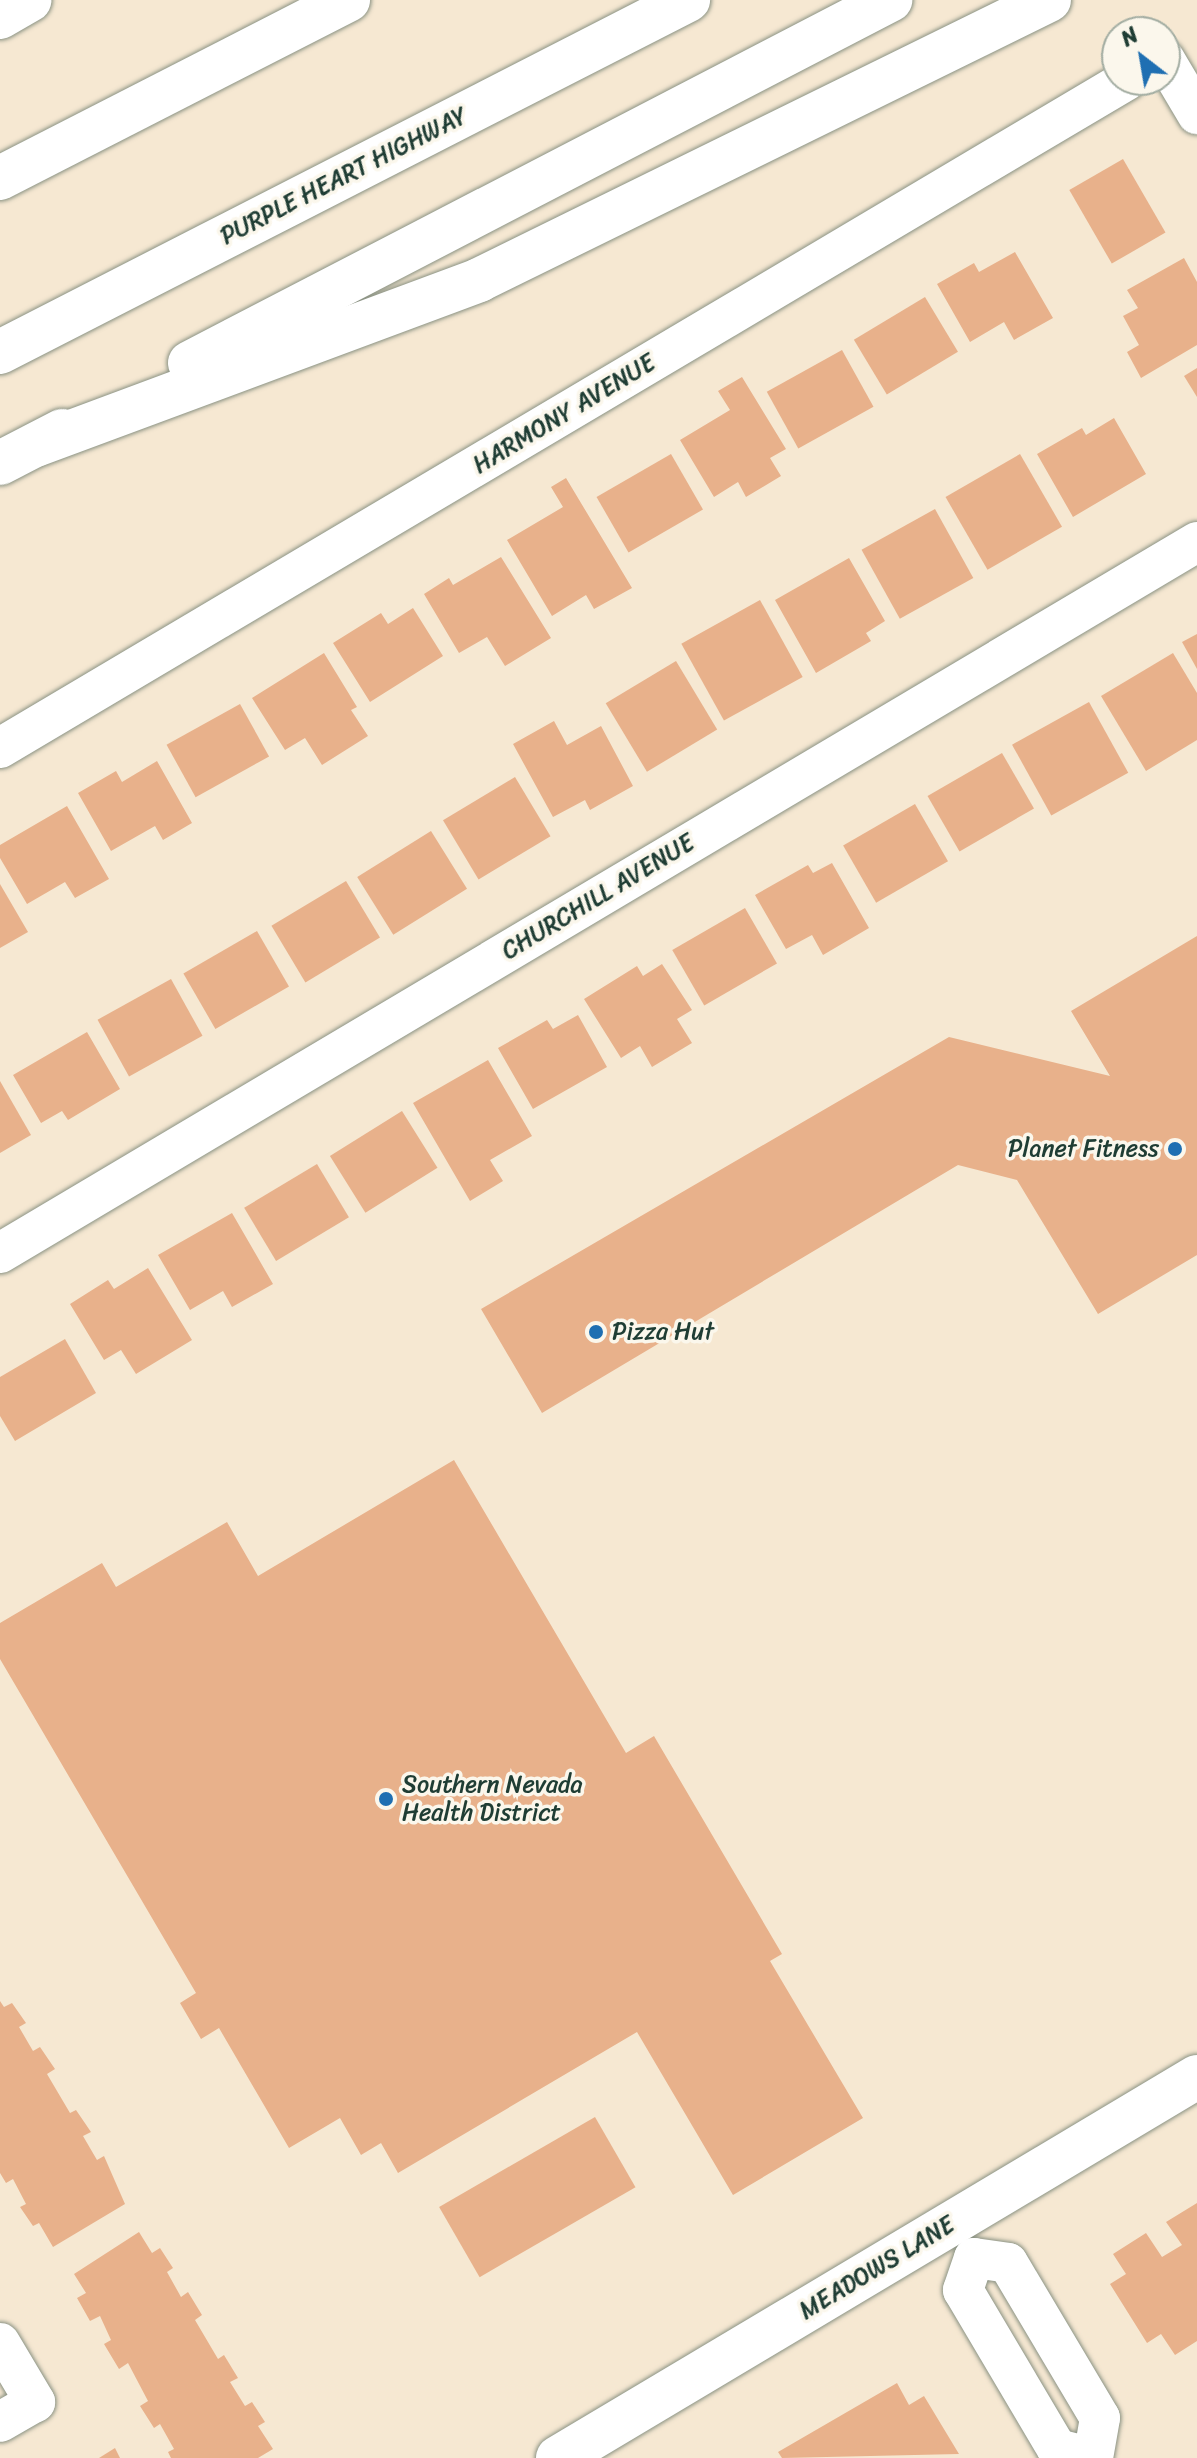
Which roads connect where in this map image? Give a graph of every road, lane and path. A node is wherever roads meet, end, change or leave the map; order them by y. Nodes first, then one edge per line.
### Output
1 (29, 0) edge
2 (348, 0) edge
3 (688, 0) edge
4 (890, 0) edge
5 (1049, 0) edge
6 (0, 17) edge
7 (1181, 87) edge
8 (1101, 95) edge
9 (1197, 114) edge
10 (0, 178) edge
11 (0, 352) edge
12 (18, 454) edge
13 (1197, 542) edge
14 (0, 748) edge
15 (0, 1253) edge
16 (1197, 2077) edge
17 (964, 2240) junction
18 (0, 2343) edge
19 (0, 2422) edge
20 (558, 2458) edge
21 (1092, 2458) edge

1 - 6 main road
2 - 10 main road
3 - 11 main road, PURPLE HEART HIGHWAY
4 - 12 main road
5 - 12 main road
7 - 9 street
8 - 14 street, HARMONY AVENUE
13 - 15 street, CHURCHILL AVENUE
16 - 17 main road, MEADOWS LANE
17 - 20 main road, MEADOWS LANE
17 - 21 street
17 - 21 street
18 - 19 street

